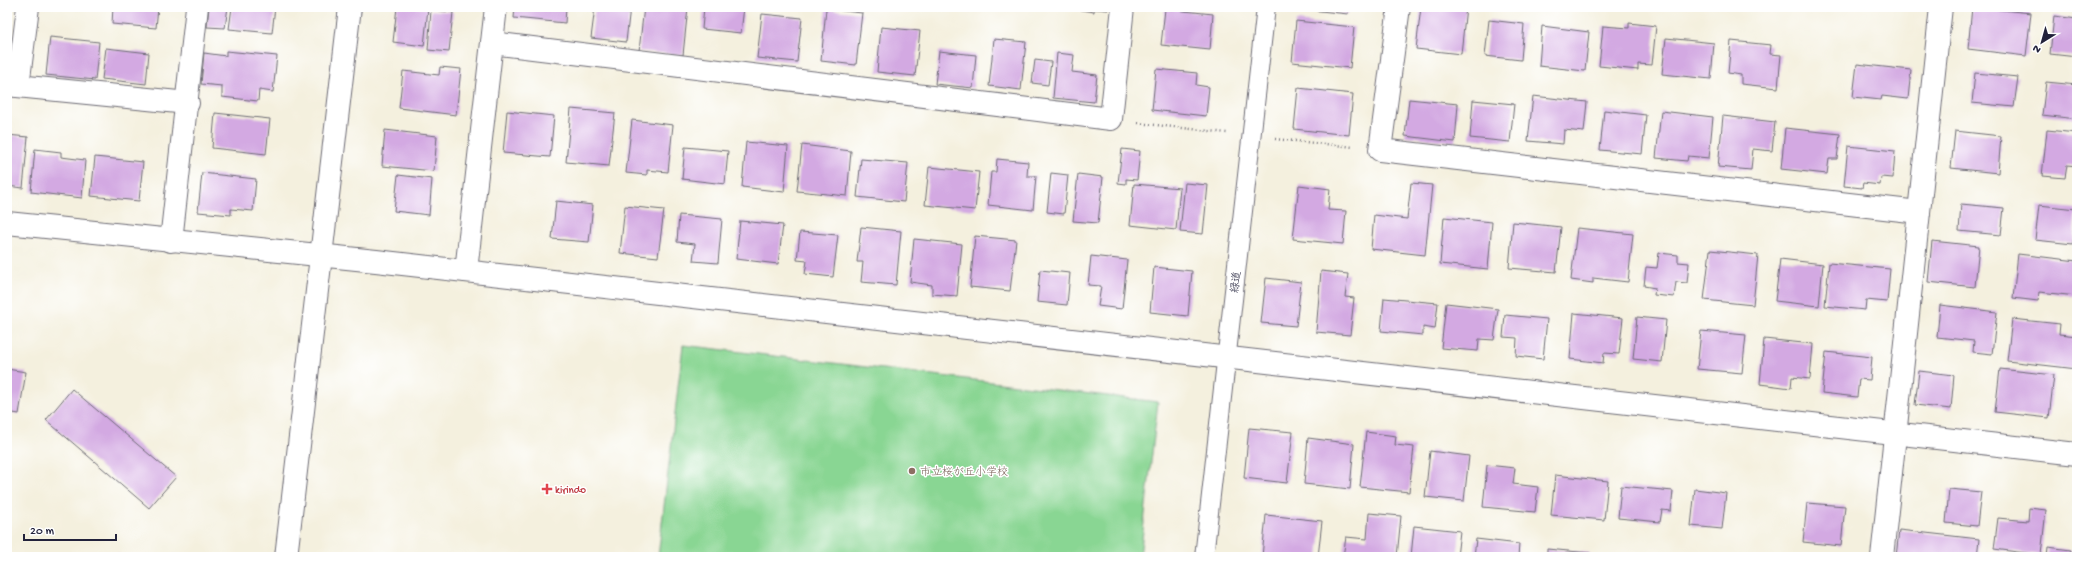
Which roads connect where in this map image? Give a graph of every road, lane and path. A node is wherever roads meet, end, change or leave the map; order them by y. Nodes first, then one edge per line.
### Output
1 (28, 7) edge
2 (197, 7) edge
3 (350, 7) edge
4 (496, 7) edge
5 (1123, 7) edge
6 (1266, 7) edge
7 (1399, 7) edge
8 (1941, 7) edge
9 (492, 43) junction
10 (13, 86) edge
11 (188, 103) junction
12 (1919, 212) junction
13 (7, 223) edge
14 (171, 241) junction
15 (322, 255) junction
16 (466, 272) junction
17 (1227, 357) junction
18 (1896, 433) junction
19 (2077, 454) edge
20 (286, 557) edge
21 (1204, 557) edge
22 (1882, 557) edge

1 - 10 street
2 - 11 street
3 - 15 street
4 - 9 street
5 - 9 street
6 - 17 street, 緑道
7 - 12 street
8 - 12 street
9 - 16 street
10 - 11 street
11 - 14 street
12 - 18 street
13 - 14 street
14 - 15 street
15 - 16 street
15 - 20 street
16 - 17 street
17 - 18 street
17 - 21 street, 緑道
18 - 19 street
18 - 22 street

